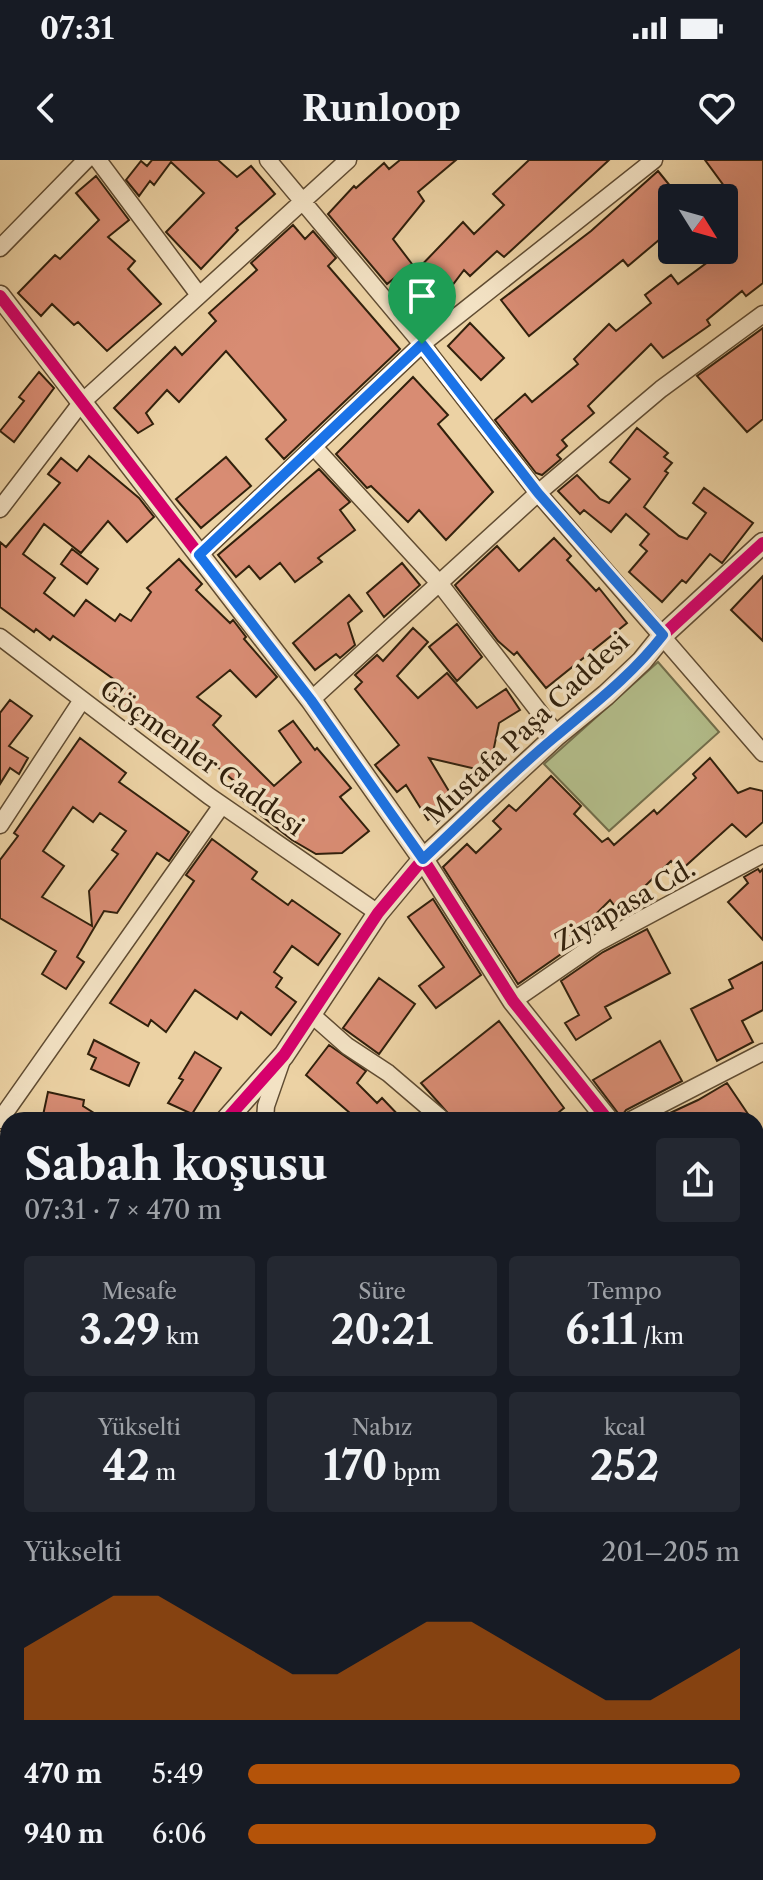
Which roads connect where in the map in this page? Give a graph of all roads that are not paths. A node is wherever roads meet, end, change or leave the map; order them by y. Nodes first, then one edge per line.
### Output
1 (86, 160) edge
2 (98, 160) edge
3 (268, 160) edge
4 (348, 160) edge
5 (654, 160) edge
6 (303, 199) junction
7 (0, 248) edge
8 (199, 295) junction
9 (0, 296) edge
10 (763, 314) edge
11 (422, 344) junction
12 (81, 403) junction
13 (314, 447) junction
14 (538, 493) junction
15 (0, 509) edge
16 (759, 551) edge
17 (199, 555) junction
18 (440, 584) junction
19 (663, 635) junction
20 (0, 637) edge
21 (82, 700) junction
22 (311, 700) junction
23 (557, 735) junction
24 (763, 753) edge
25 (222, 805) junction
26 (0, 825) edge
27 (763, 854) edge
28 (423, 859) junction
29 (378, 913) junction
30 (513, 1001) junction
31 (312, 1015) junction
32 (763, 1052) edge
33 (284, 1055) junction
34 (6, 1112) edge
35 (233, 1112) edge
36 (266, 1112) edge
37 (433, 1112) edge
38 (602, 1112) edge
39 (647, 1112) edge

1 - 7 street
2 - 8 street
3 - 6 street
4 - 6 street
5 - 11 street
6 - 8 street
6 - 11 street
8 - 12 street
9 - 12 street
10 - 14 street
11 - 13 street
11 - 14 street
12 - 15 street
12 - 17 street
13 - 17 street
13 - 18 street
14 - 18 street
14 - 19 street
16 - 19 street, Mustafa Paşa Caddesi
17 - 22 street
18 - 22 street
18 - 23 street
19 - 23 street, Mustafa Paşa Caddesi
19 - 24 street
20 - 21 street, Göçmenler Caddesi
21 - 25 street, Göçmenler Caddesi
21 - 26 street
22 - 28 street
23 - 28 street, Mustafa Paşa Caddesi
25 - 29 street, Göçmenler Caddesi
25 - 34 street
27 - 30 street, Ziyapasa Cd.
28 - 29 street, Mustafa Paşa Caddesi
28 - 30 street
29 - 31 street, Mustafa Paşa Caddesi
30 - 38 street
31 - 33 street, Mustafa Paşa Caddesi
31 - 37 street
32 - 39 street
33 - 35 street, Mustafa Paşa Caddesi
33 - 36 street

